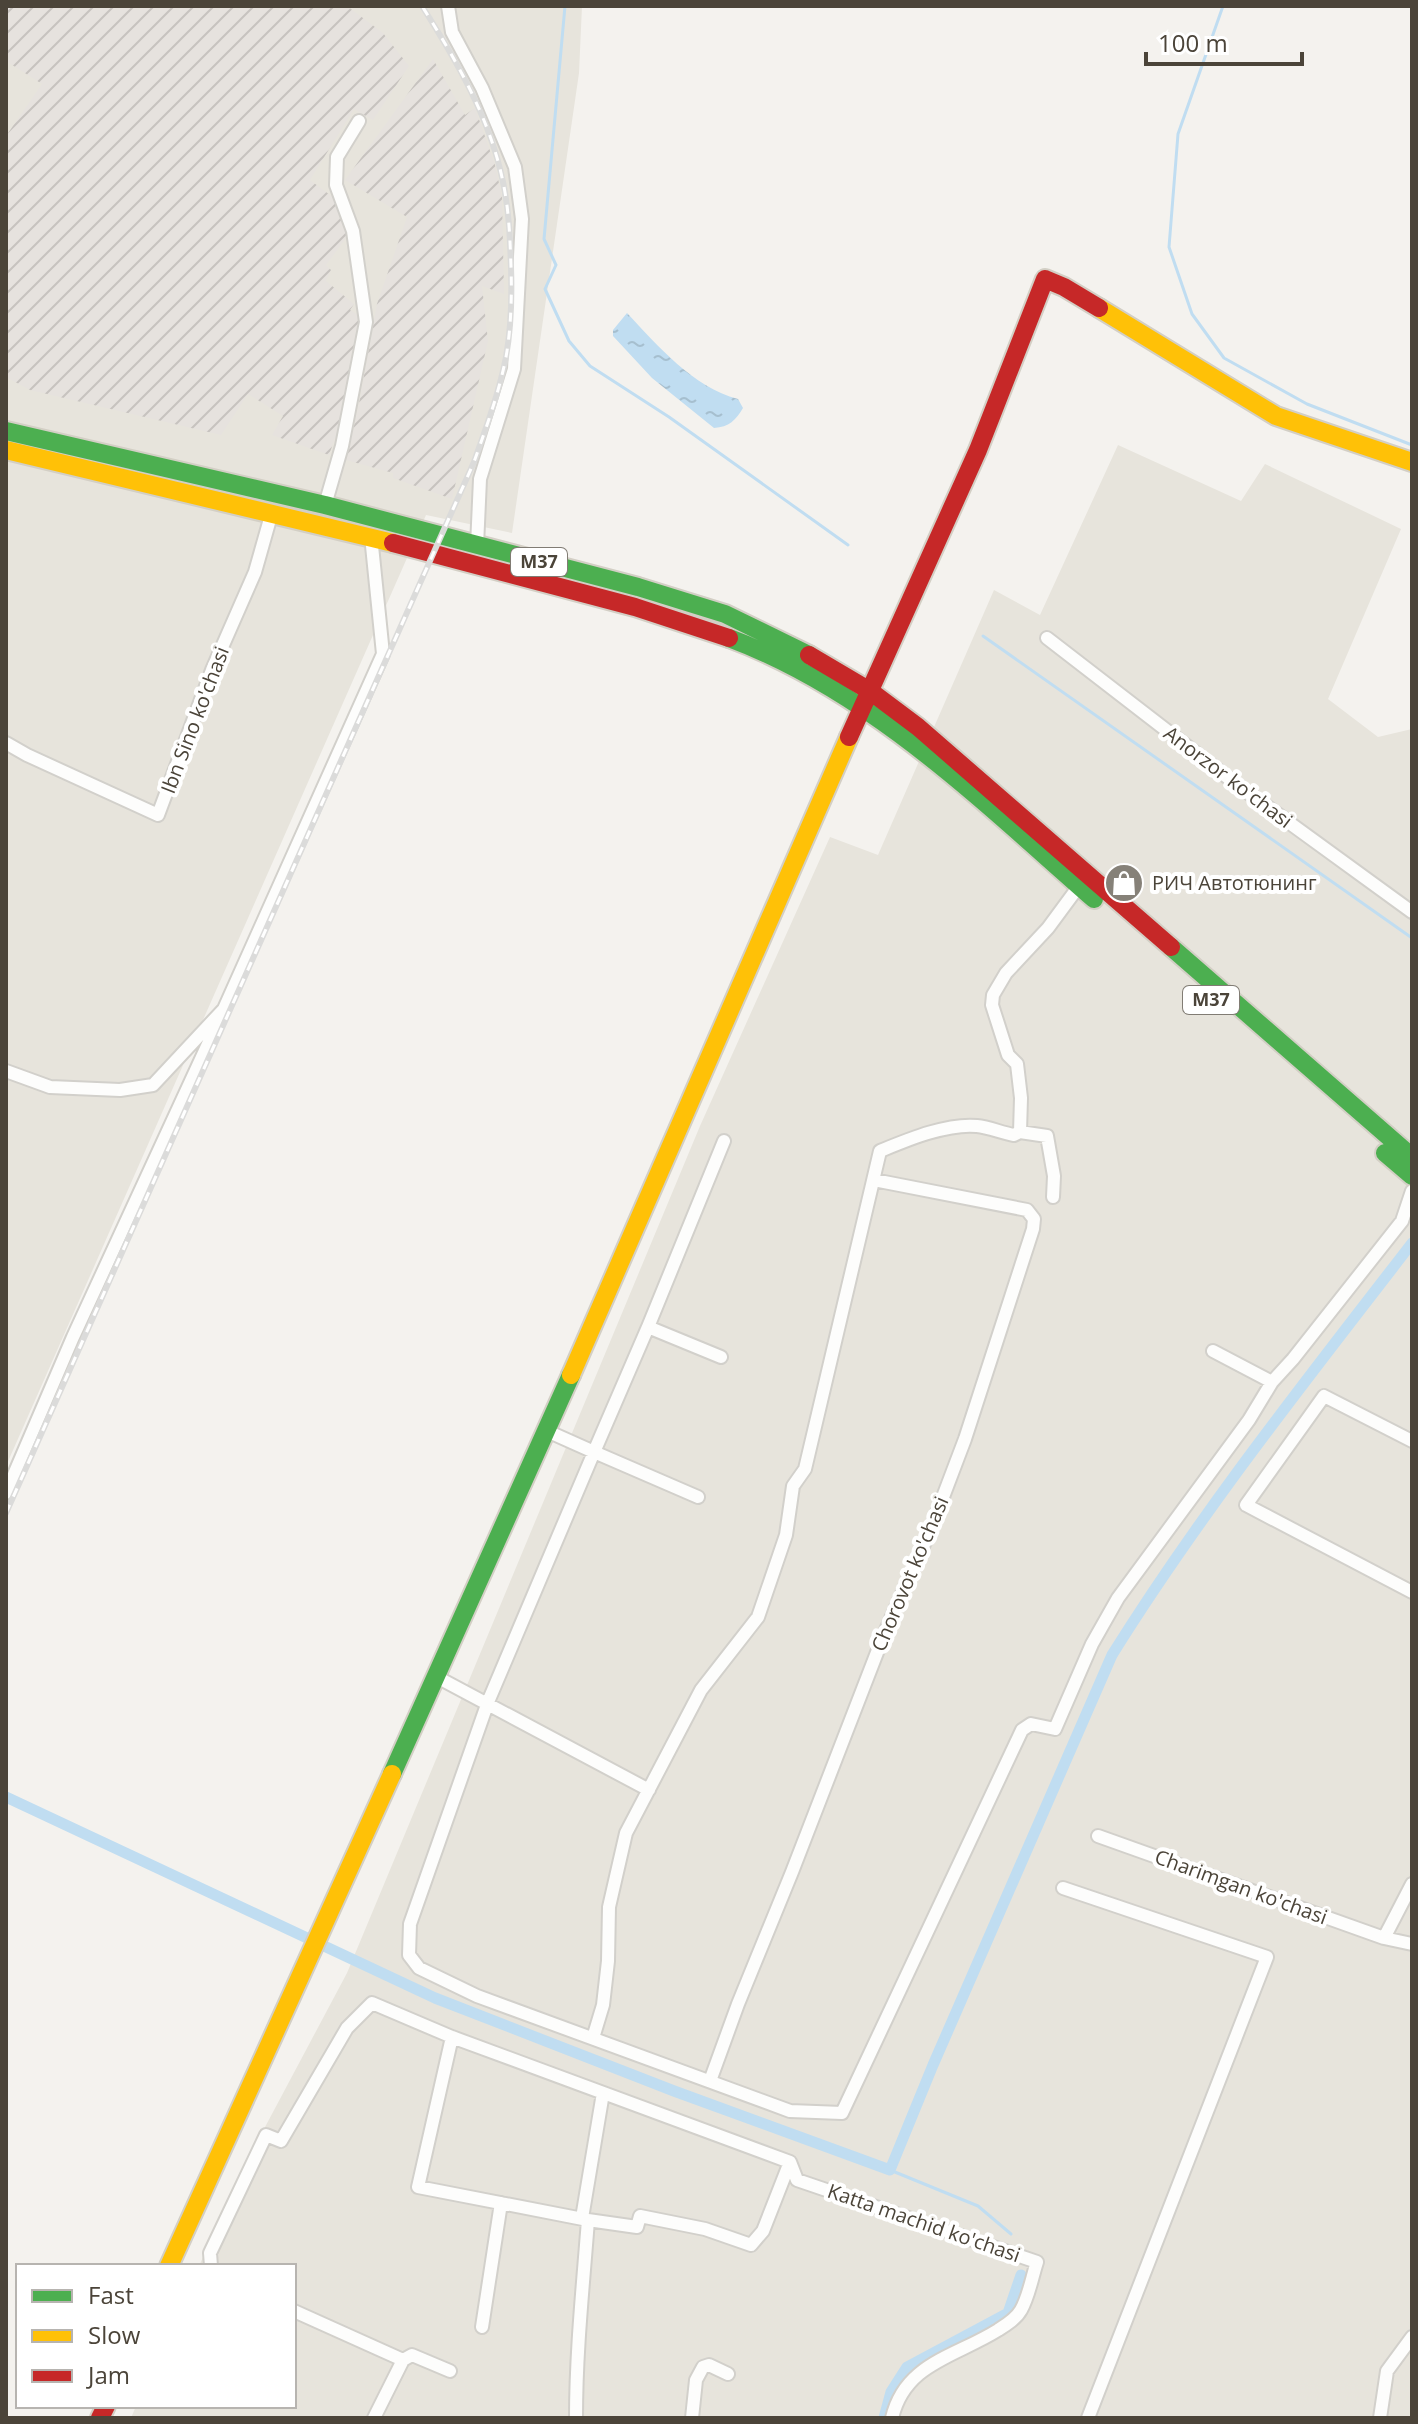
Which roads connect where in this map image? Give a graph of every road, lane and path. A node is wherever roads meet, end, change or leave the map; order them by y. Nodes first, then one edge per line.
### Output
1 (448, 6) edge
2 (359, 121) dead end
3 (6, 431) edge
4 (6, 450) edge
5 (1412, 462) edge
6 (180, 481) junction
7 (325, 505) junction
8 (272, 512) junction
9 (371, 536) junction
10 (477, 546) junction
11 (1047, 638) dead end
12 (866, 699) junction
13 (6, 743) edge
14 (1079, 886) junction
15 (1412, 912) edge
16 (224, 1009) junction
17 (6, 1071) edge
18 (1020, 1132) junction
19 (724, 1141) dead end
20 (1412, 1157) edge
21 (1412, 1176) edge
22 (874, 1180) junction
23 (1412, 1191) edge
24 (1053, 1197) dead end
25 (648, 1327) junction
26 (1213, 1351) dead end
27 (721, 1357) dead end
28 (1272, 1382) junction
29 (547, 1431) junction
30 (1412, 1441) edge
31 (594, 1452) junction
32 (6, 1493) edge
33 (698, 1497) dead end
34 (1412, 1592) edge
35 (435, 1676) junction
36 (488, 1702) junction
37 (649, 1790) junction
38 (1098, 1836) dead end
39 (1412, 1884) edge
40 (1063, 1888) dead end
41 (1384, 1938) junction
42 (1412, 1944) edge
43 (452, 2037) junction
44 (593, 2038) junction
45 (710, 2081) junction
46 (603, 2093) junction
47 (790, 2162) junction
48 (501, 2203) junction
49 (585, 2219) junction
50 (170, 2264) edge
51 (211, 2264) edge
52 (296, 2312) edge
53 (482, 2327) dead end
54 (1412, 2337) edge
55 (403, 2360) junction
56 (450, 2371) dead end
57 (728, 2374) dead end
58 (374, 2418) edge
59 (576, 2418) edge
60 (692, 2418) edge
61 (892, 2418) edge
62 (1088, 2418) edge
63 (1380, 2418) edge

1 - 10 street
2 - 7 street
3 - 6 main road, M37
4 - 6 main road, M37
5 - 12 main road
6 - 7 main road, M37
6 - 8 main road, M37
7 - 10 main road, M37
8 - 9 main road, M37
8 - 13 street, Ibn Sino ko'chasi
9 - 12 main road, M37
9 - 16 street
10 - 12 main road, M37
11 - 15 street, Anorzor ko'chasi
12 - 14 main road, M37
12 - 20 main road, M37
12 - 29 main road
14 - 18 street
14 - 21 main road, M37
16 - 17 street
16 - 32 street
18 - 22 street
18 - 24 street
19 - 25 street
22 - 37 street
22 - 45 street, Chorovot ko'chasi
23 - 28 street
25 - 27 street
25 - 31 street
26 - 28 street
28 - 45 street
29 - 31 street
29 - 35 main road
30 - 34 street
31 - 33 street
31 - 36 street
35 - 36 street
35 - 50 main road
36 - 37 street
36 - 44 street
37 - 44 street
38 - 41 street, Charimgan ko'chasi
39 - 41 street
40 - 62 street
41 - 42 street, Charimgan ko'chasi
43 - 46 street, Katta machid ko'chasi
43 - 48 street
43 - 51 street, Katta machid ko'chasi
44 - 45 street
46 - 47 street, Katta machid ko'chasi
46 - 49 street
47 - 49 street
47 - 61 street, Katta machid ko'chasi
48 - 49 street
48 - 53 street
49 - 59 street
52 - 55 street
54 - 63 street
55 - 56 street
55 - 58 street
57 - 60 street

